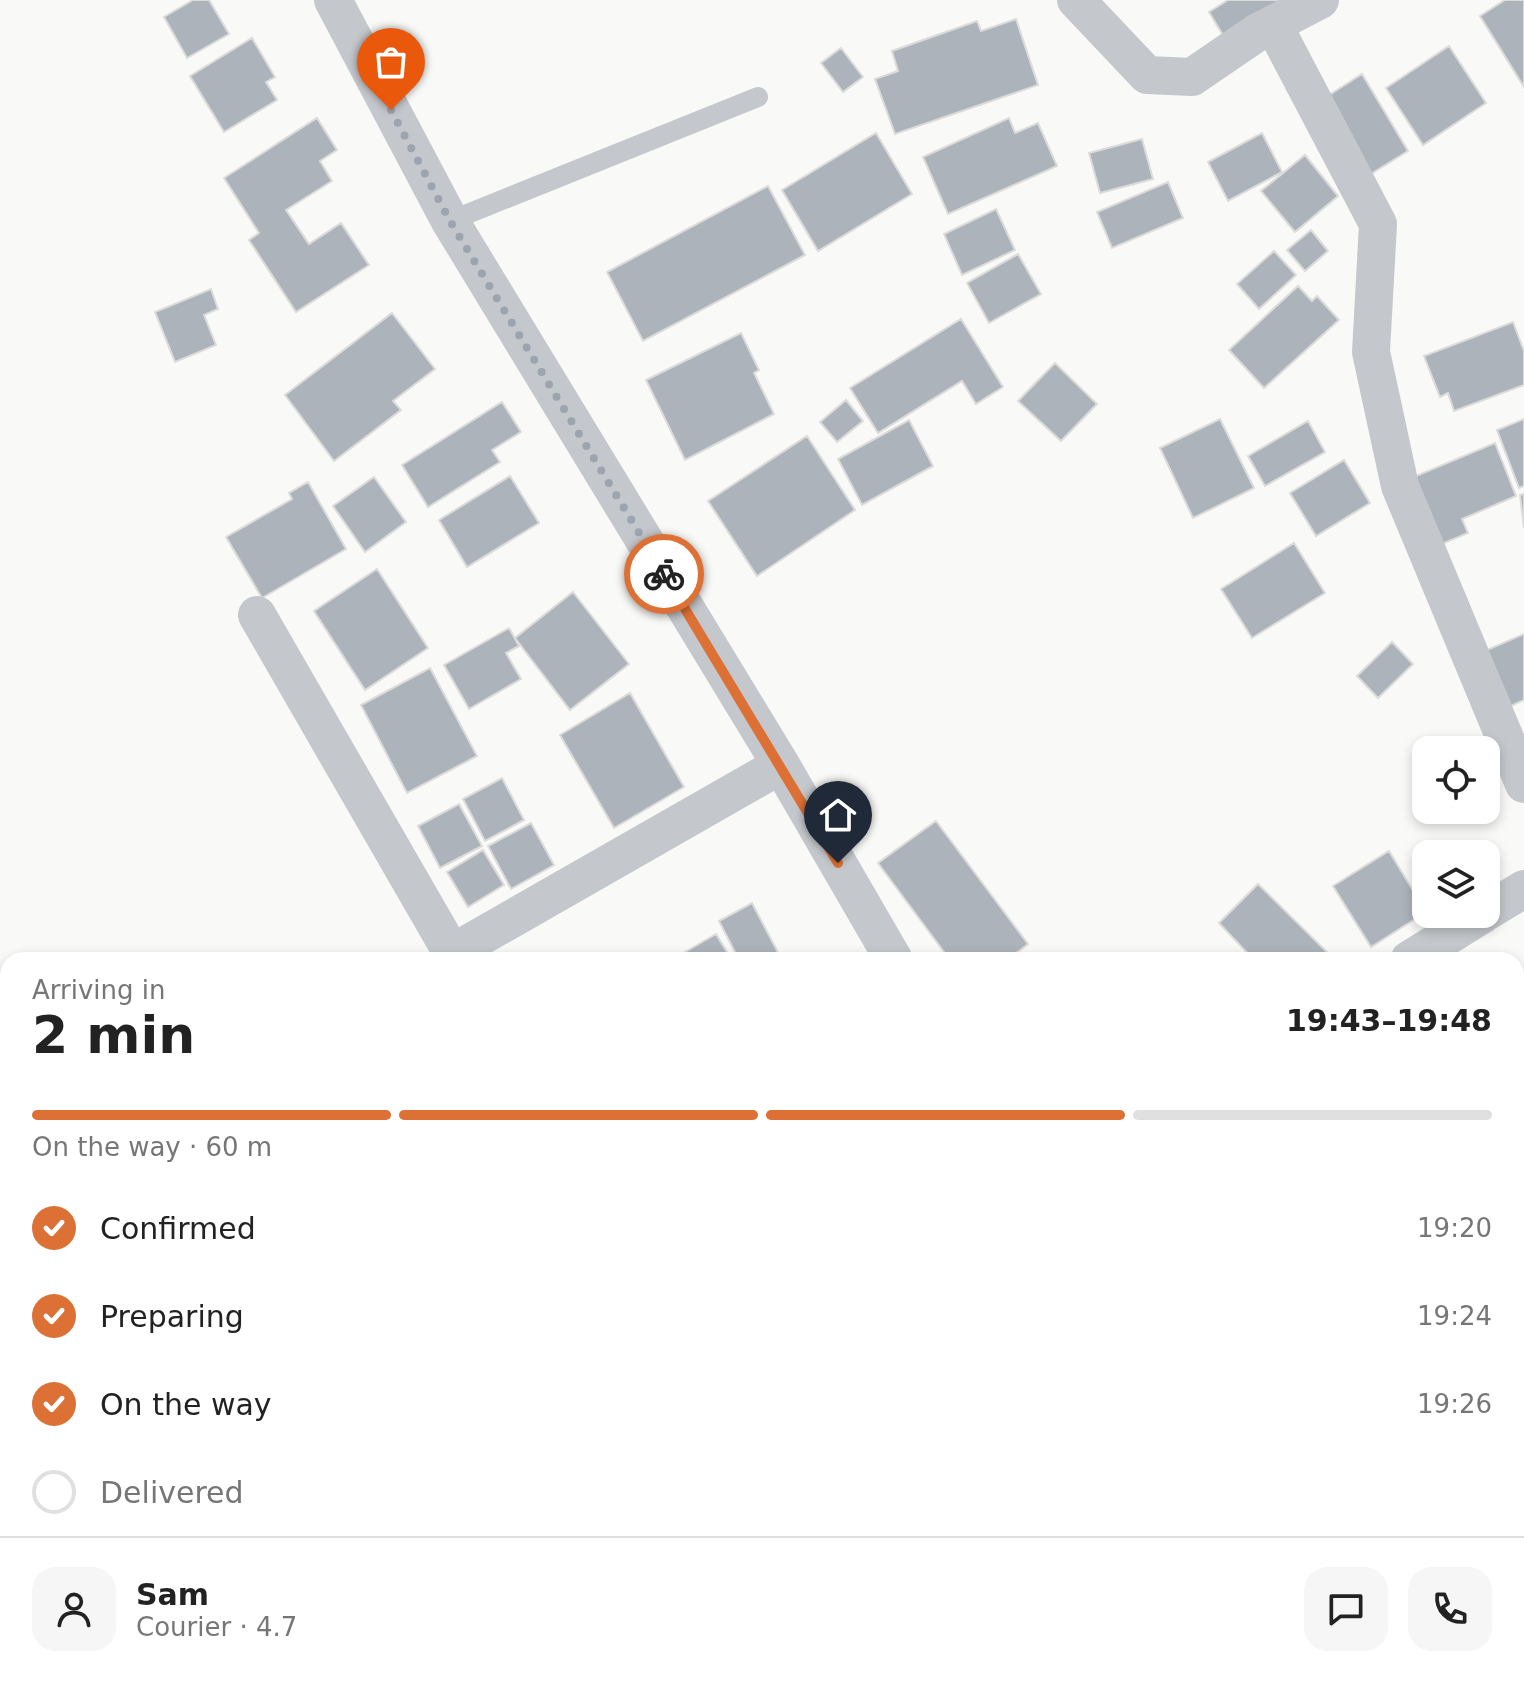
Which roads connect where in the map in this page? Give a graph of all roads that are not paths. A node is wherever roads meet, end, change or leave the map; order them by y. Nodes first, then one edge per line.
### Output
1 (333, 0) edge
2 (1076, 0) edge
3 (1320, 0) edge
4 (1274, 26) junction
5 (758, 97) dead end
6 (450, 221) junction
7 (257, 615) dead end
8 (781, 765) junction
9 (1524, 784) edge
10 (1524, 889) edge
11 (1500, 903) edge
12 (1460, 928) edge
13 (452, 952) edge
14 (461, 952) edge
15 (889, 952) edge
16 (1422, 952) edge

1 - 6 street
2 - 4 street
3 - 4 street
4 - 9 street
5 - 6 lane
6 - 8 street
7 - 13 street
8 - 14 street
8 - 15 street
10 - 11 street
12 - 16 street

